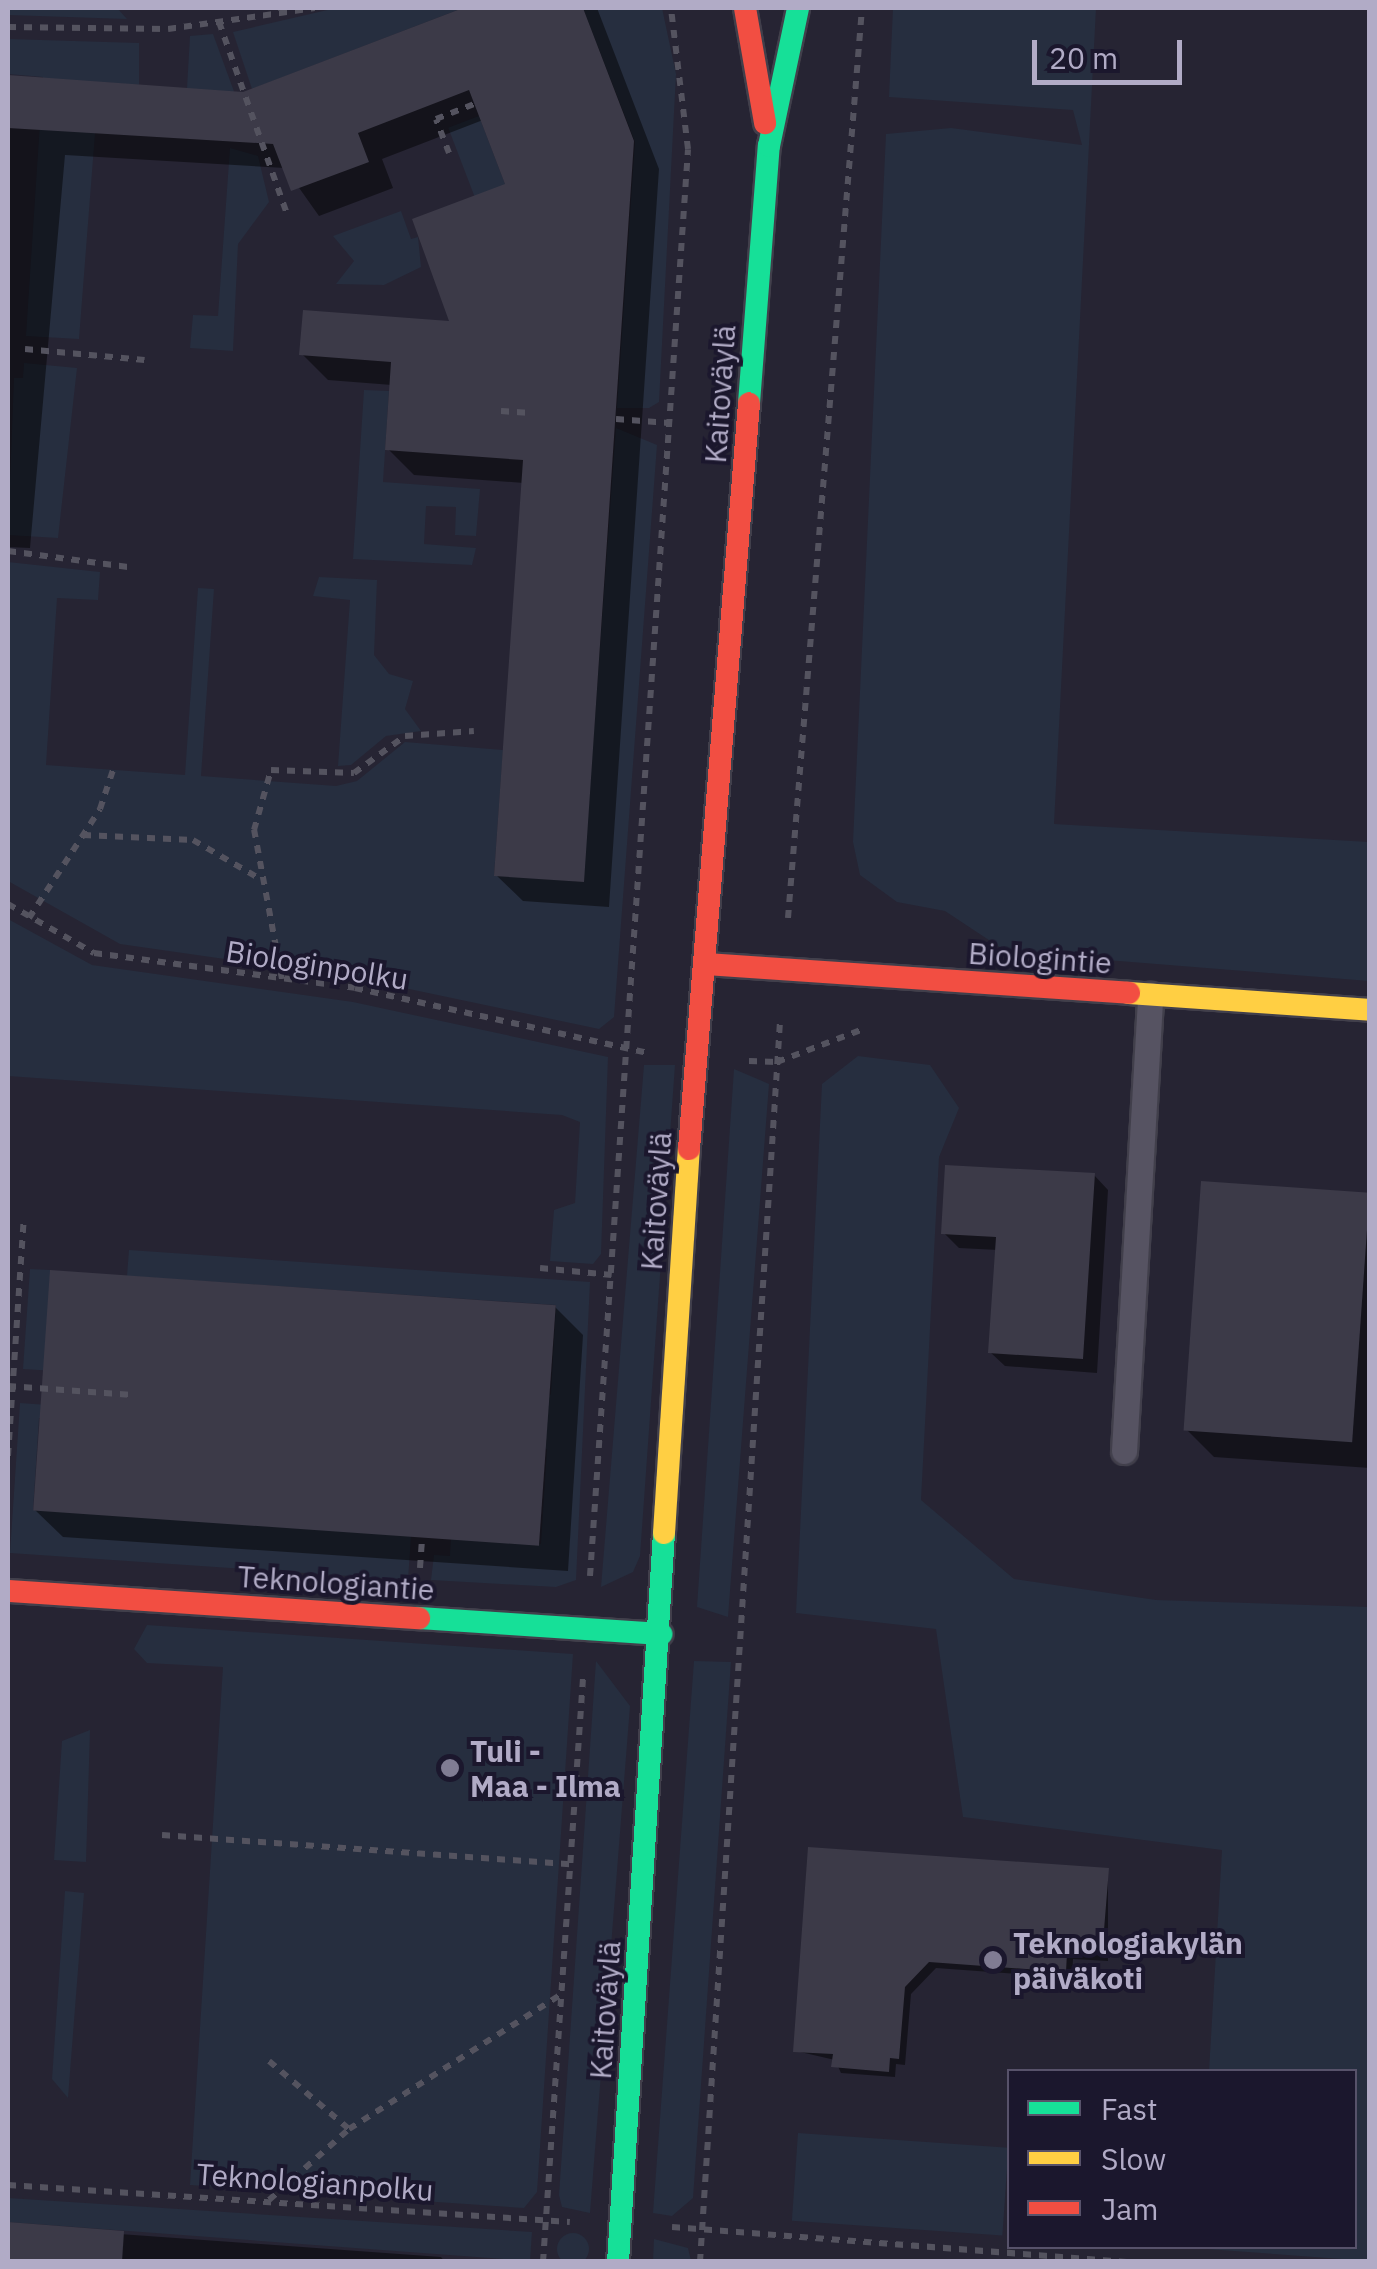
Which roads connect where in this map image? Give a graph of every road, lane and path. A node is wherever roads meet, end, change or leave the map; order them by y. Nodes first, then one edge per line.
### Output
1 (315, 8) edge
2 (672, 8) edge
3 (745, 8) edge
4 (798, 8) edge
5 (862, 8) edge
6 (219, 22) junction
7 (8, 28) edge
8 (474, 104) dead end
9 (769, 146) junction
10 (449, 154) dead end
11 (286, 214) dead end
12 (24, 349) dead end
13 (144, 360) dead end
14 (501, 411) dead end
15 (526, 413) dead end
16 (616, 419) dead end
17 (669, 423) junction
18 (8, 551) edge
19 (128, 567) dead end
20 (474, 731) dead end
21 (113, 770) dead end
22 (83, 835) junction
23 (263, 880) junction
24 (8, 904) edge
25 (28, 918) junction
26 (706, 964) junction
27 (784, 971) junction
28 (282, 979) junction
29 (1150, 995) junction
30 (1370, 1010) edge
31 (874, 1025) dead end
32 (629, 1051) junction
33 (697, 1058) junction
34 (777, 1062) junction
35 (24, 1218) dead end
36 (540, 1268) dead end
37 (612, 1275) junction
38 (10, 1386) edge
39 (132, 1395) dead end
40 (1124, 1452) dead end
41 (8, 1456) edge
42 (8, 1591) edge
43 (586, 1631) junction
44 (660, 1634) junction
45 (162, 1835) dead end
46 (570, 1864) junction
47 (561, 1994) junction
48 (269, 2061) dead end
49 (349, 2129) junction
50 (8, 2186) edge
51 (268, 2201) junction
52 (546, 2220) junction
53 (620, 2225) junction
54 (702, 2228) junction
55 (543, 2262) edge
56 (618, 2262) edge
57 (700, 2262) edge
58 (1130, 2262) edge

1 - 6 path
2 - 17 path
3 - 9 street, Kaitoväylä
4 - 9 street, Kaitoväylä
5 - 27 path
6 - 7 path
6 - 11 path
8 - 10 path
9 - 26 street, Kaitoväylä
12 - 13 path
14 - 15 path
16 - 17 path
17 - 32 path
18 - 19 path
20 - 23 path
21 - 22 path
22 - 23 path
22 - 25 path
23 - 28 path
24 - 25 path, Biologinpolku
25 - 28 path, Biologinpolku
26 - 27 street, Biologintie
26 - 33 street, Kaitoväylä
27 - 29 street, Biologintie
27 - 34 path
28 - 32 path, Biologinpolku
29 - 30 street, Biologintie
29 - 40 lane
31 - 34 path
32 - 33 path, Biologinpolku
32 - 37 path
33 - 34 path, Biologinpolku
33 - 44 street, Kaitoväylä
34 - 54 path
35 - 38 path
36 - 37 path
37 - 43 path
38 - 39 path
38 - 41 path
42 - 43 street, Teknologiantie
43 - 44 street, Teknologiantie
43 - 46 path
44 - 53 street, Kaitoväylä
45 - 46 path
46 - 47 path
47 - 49 path
47 - 52 path
48 - 49 path
49 - 51 path
50 - 51 path, Teknologianpolku
51 - 52 path, Teknologianpolku
52 - 53 path, Teknologianpolku
52 - 55 path
53 - 54 path, Teknologianpolku
53 - 56 street, Kaitoväylä
54 - 57 path
54 - 58 path, Teknologianpolku

